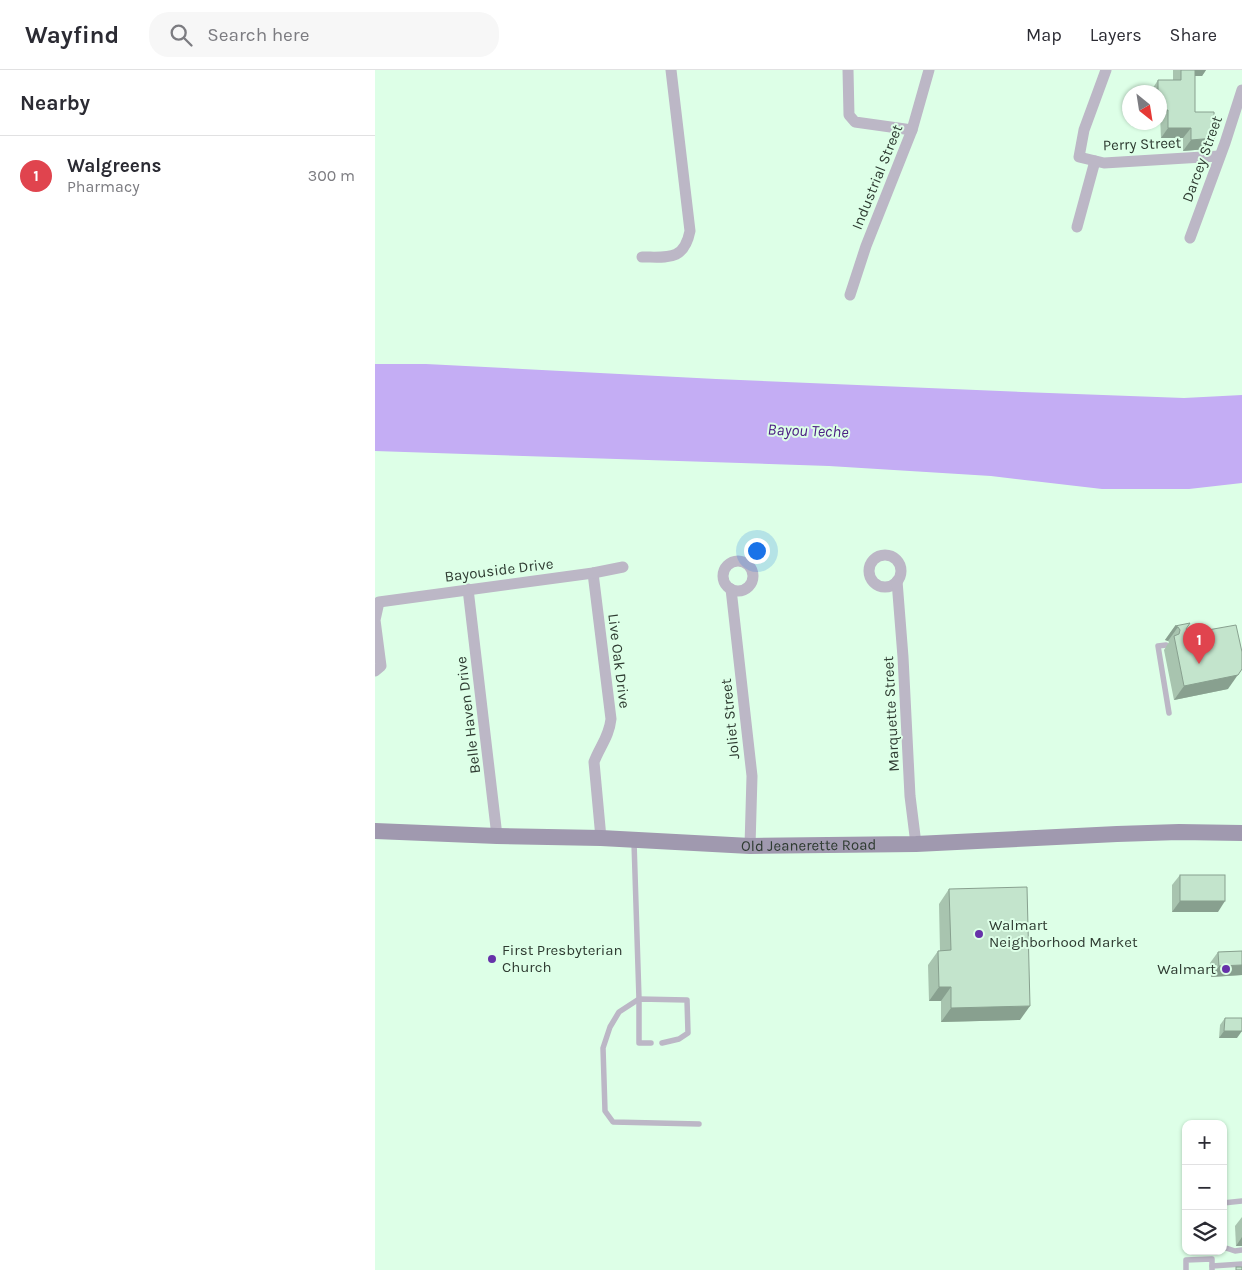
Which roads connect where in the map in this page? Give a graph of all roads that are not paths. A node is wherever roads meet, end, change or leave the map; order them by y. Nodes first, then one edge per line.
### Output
1 (671, 70) edge
2 (848, 70) edge
3 (929, 70) edge
4 (1105, 70) edge
5 (1242, 90) edge
6 (912, 130) junction
7 (1219, 156) junction
8 (1095, 161) junction
9 (1077, 227) dead end
10 (1190, 238) dead end
11 (642, 257) dead end
12 (850, 295) dead end
13 (623, 567) dead end
14 (593, 573) junction
15 (897, 581) dead end
16 (468, 589) junction
17 (731, 589) dead end
18 (375, 634) edge
19 (1166, 645) dead end
20 (375, 671) edge
21 (1169, 713) dead end
22 (375, 831) edge
23 (1242, 833) edge
24 (497, 836) junction
25 (601, 838) junction
26 (634, 840) junction
27 (916, 844) junction
28 (750, 846) junction
29 (639, 999) junction
30 (651, 1043) dead end
31 (662, 1043) dead end
32 (699, 1124) dead end
33 (1242, 1202) edge
34 (1227, 1203) edge
35 (1227, 1248) edge
36 (1242, 1250) edge
37 (1242, 1264) edge
38 (1212, 1268) edge
39 (1186, 1270) edge

1 - 11 street
2 - 6 street
3 - 6 street, Industrial Street
4 - 8 street, Perry Street
5 - 7 street, Darcey Street
6 - 12 street, Industrial Street
7 - 8 street, Perry Street
7 - 10 street, Darcey Street
8 - 9 street, Perry Street
13 - 14 street, Bayouside Drive
14 - 16 street, Bayouside Drive
14 - 25 street, Live Oak Drive
15 - 27 street, Marquette Street
16 - 18 street, Bayouside Drive
16 - 24 street, Belle Haven Drive
17 - 28 street, Joliet Street
18 - 20 street
19 - 21 lane
22 - 24 main road, Old Jeanerette Road
23 - 27 main road, Old Jeanerette Road
24 - 25 main road, Old Jeanerette Road
25 - 26 main road, Old Jeanerette Road
26 - 28 main road, Old Jeanerette Road
26 - 29 lane
27 - 28 main road, Old Jeanerette Road
29 - 30 lane
29 - 31 lane
29 - 32 lane
33 - 34 lane
35 - 36 lane
37 - 38 lane
38 - 39 lane

